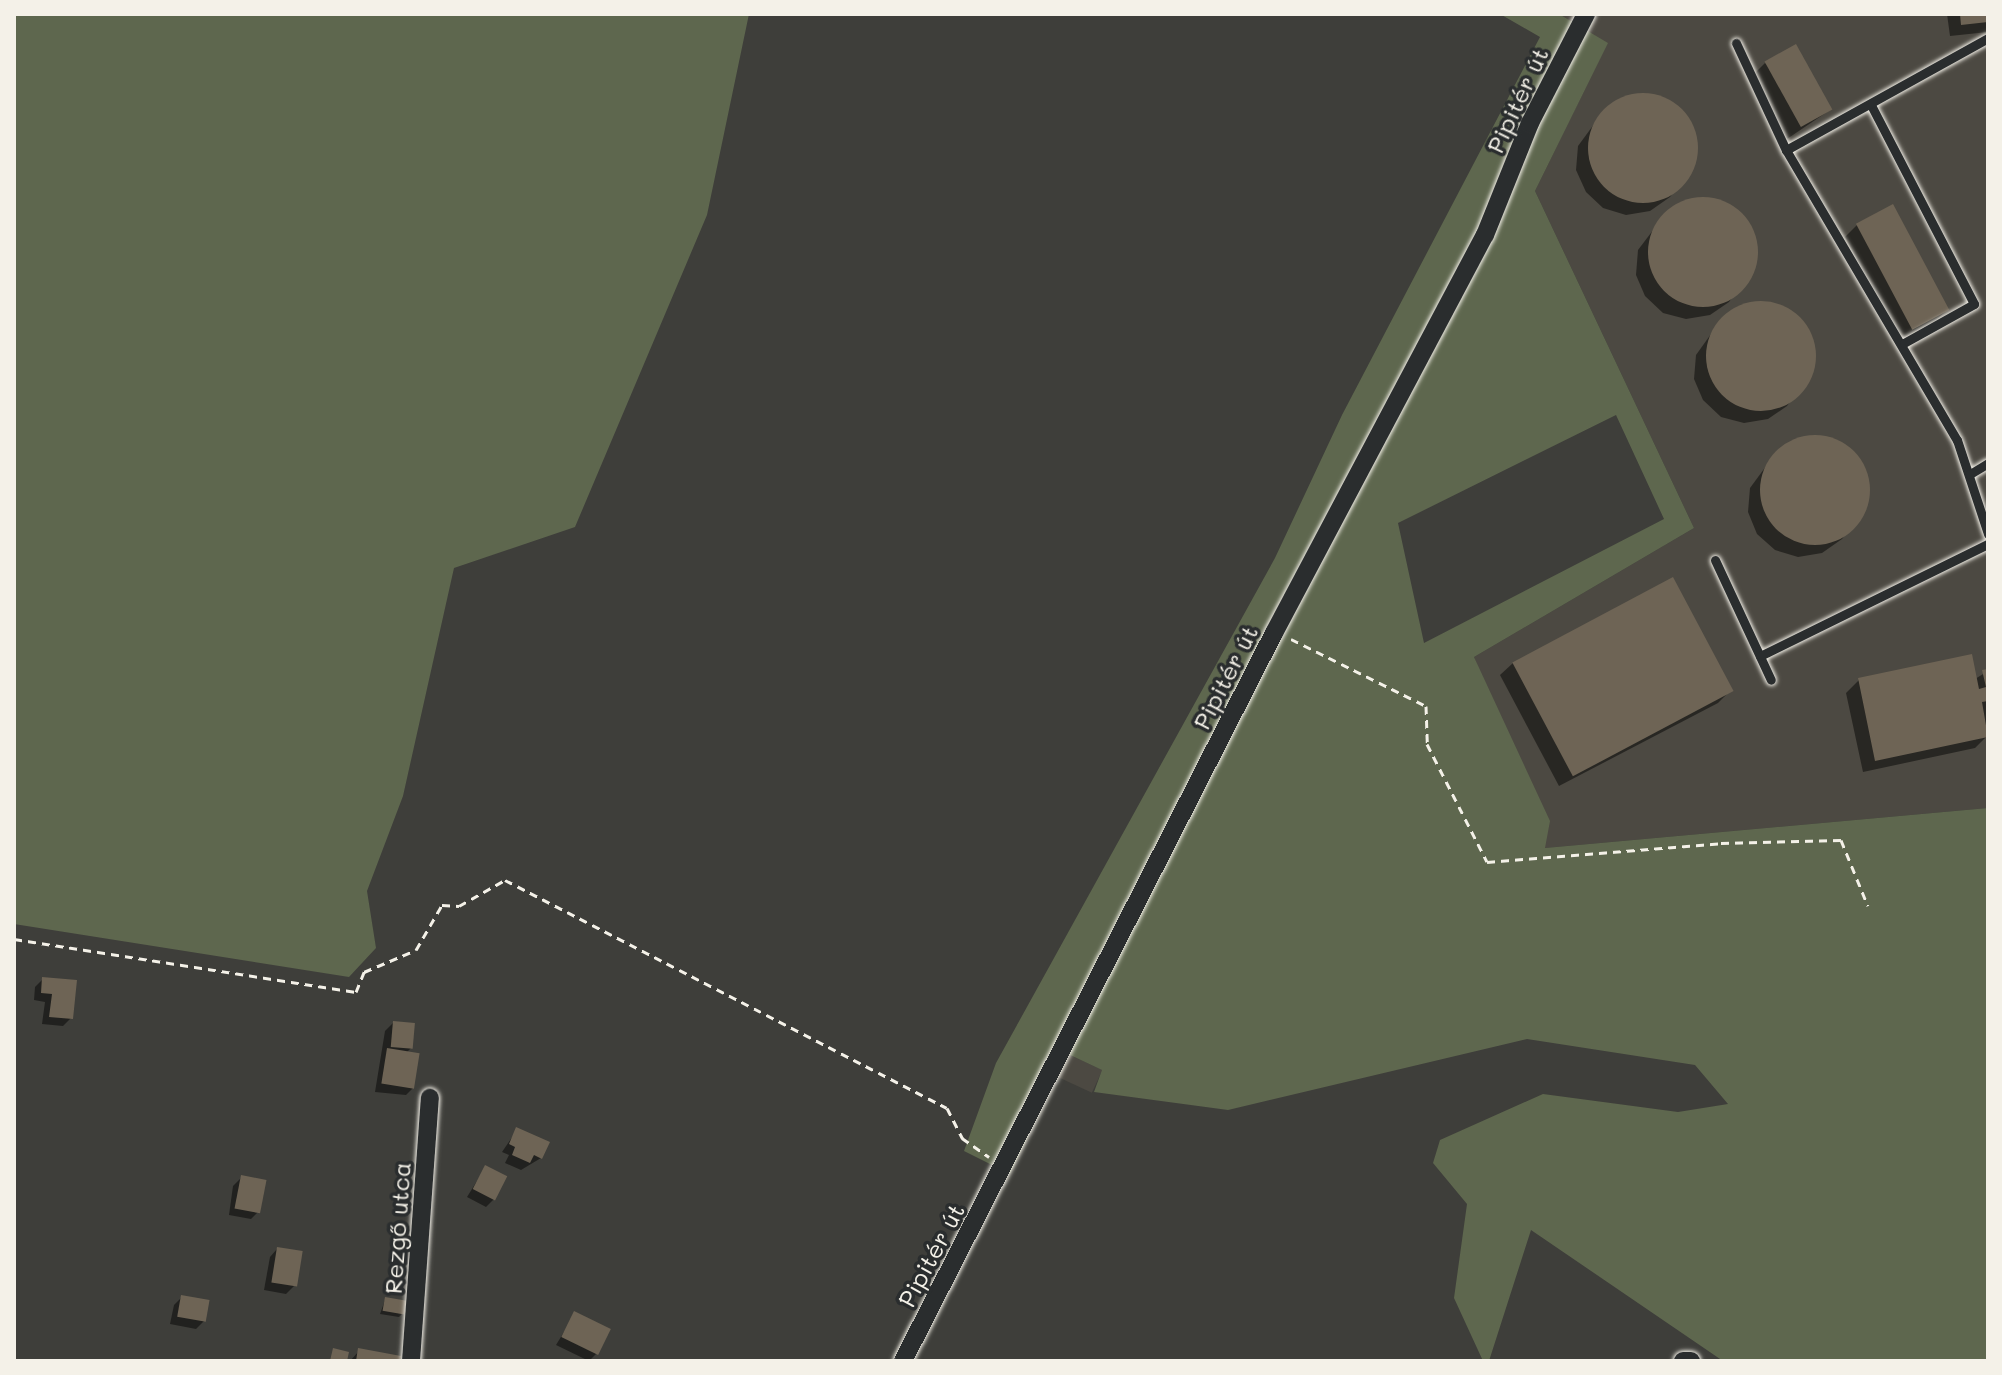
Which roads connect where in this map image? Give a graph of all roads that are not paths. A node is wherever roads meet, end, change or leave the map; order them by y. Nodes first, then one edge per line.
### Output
1 (1586, 14) edge
2 (1988, 38) edge
3 (1736, 43) dead end
4 (1871, 105) junction
5 (1786, 150) junction
6 (1904, 343) junction
7 (1988, 463) edge
8 (1970, 474) junction
9 (1988, 534) edge
10 (1988, 544) edge
11 (1715, 560) dead end
12 (1760, 656) junction
13 (1771, 680) dead end
14 (430, 1098) dead end
15 (411, 1361) edge
16 (903, 1361) edge
17 (1683, 1361) edge
18 (1691, 1361) edge

1 - 16 street, Pipitér út
2 - 4 lane
3 - 5 lane
4 - 5 lane
4 - 6 lane
5 - 6 lane
6 - 8 lane
7 - 8 lane
8 - 9 lane
10 - 12 lane
11 - 12 lane
12 - 13 lane
14 - 15 street, Rezgő utca
17 - 18 street

